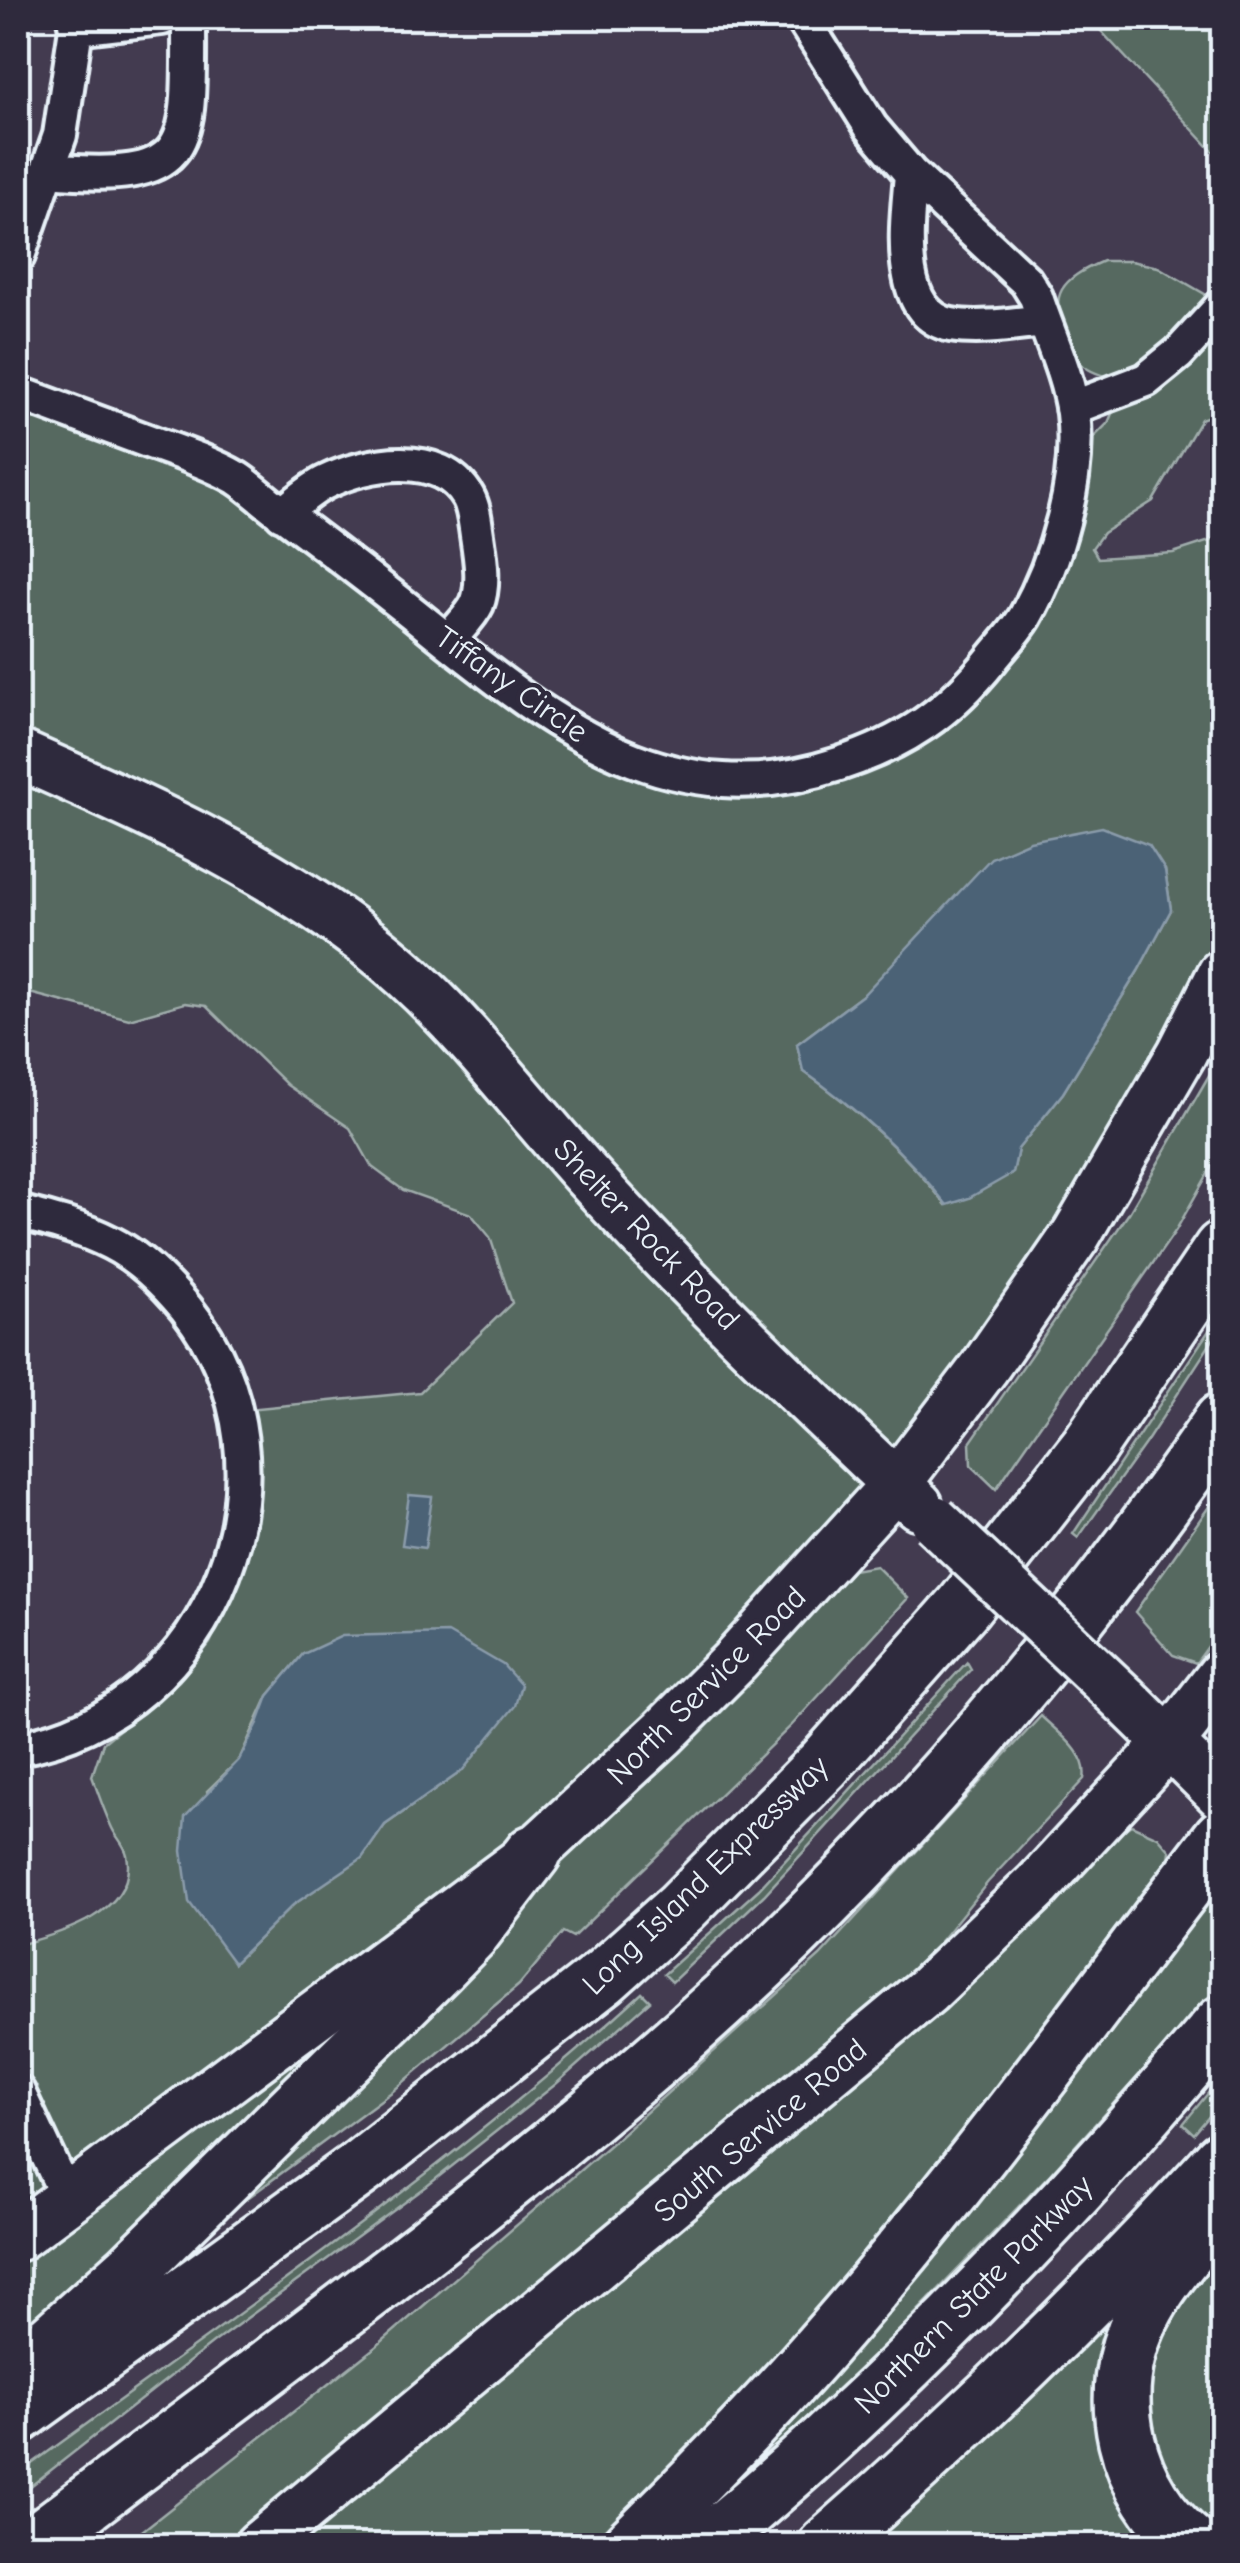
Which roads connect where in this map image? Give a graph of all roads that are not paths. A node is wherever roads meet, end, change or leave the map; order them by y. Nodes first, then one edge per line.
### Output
1 (162, 18) edge
2 (189, 18) edge
3 (802, 18) edge
4 (75, 23) edge
5 (50, 170) junction
6 (911, 174) junction
7 (18, 256) edge
8 (1222, 306) edge
9 (1044, 321) junction
10 (18, 393) edge
11 (1072, 408) junction
12 (282, 514) junction
13 (448, 641) junction
14 (18, 754) edge
15 (1222, 974) edge
16 (18, 1212) edge
17 (1222, 1248) edge
18 (1222, 1421) edge
19 (896, 1484) junction
20 (1222, 1675) edge
21 (1169, 1743) junction
22 (18, 1748) edge
23 (1222, 1795) edge
24 (1222, 1837) edge
25 (533, 1853) junction
26 (1222, 2024) edge
27 (18, 2092) edge
28 (1222, 2160) edge
29 (68, 2200) junction
30 (1222, 2208) edge
31 (18, 2236) edge
32 (18, 2371) edge
33 (18, 2415) edge
34 (1172, 2535) edge
35 (31, 2546) edge
36 (259, 2546) edge
37 (630, 2546) edge
38 (704, 2546) edge
39 (826, 2546) edge

1 - 4 street
2 - 5 street
3 - 6 street, Tiffany Circle
4 - 5 street
5 - 7 street
6 - 9 street, Tiffany Circle
6 - 9 street
8 - 11 street
9 - 11 street, Tiffany Circle
10 - 12 street, Tiffany Circle
11 - 13 street, Tiffany Circle
12 - 13 street, Tiffany Circle
12 - 13 street
14 - 19 main road, Shelter Rock Road
15 - 19 main road, North Service Road
16 - 22 street
17 - 33 highway, Long Island Expressway
18 - 35 highway
19 - 21 main road, Shelter Rock Road, bridge
19 - 25 main road, North Service Road
20 - 21 main road, South Service Road
21 - 23 main road, Shelter Rock Road
21 - 36 main road, South Service Road
24 - 37 highway
25 - 29 main road, North Service Road
25 - 32 highway
26 - 38 highway, Northern State Parkway
27 - 29 street
28 - 39 highway
29 - 31 main road, North Service Road
30 - 34 highway

